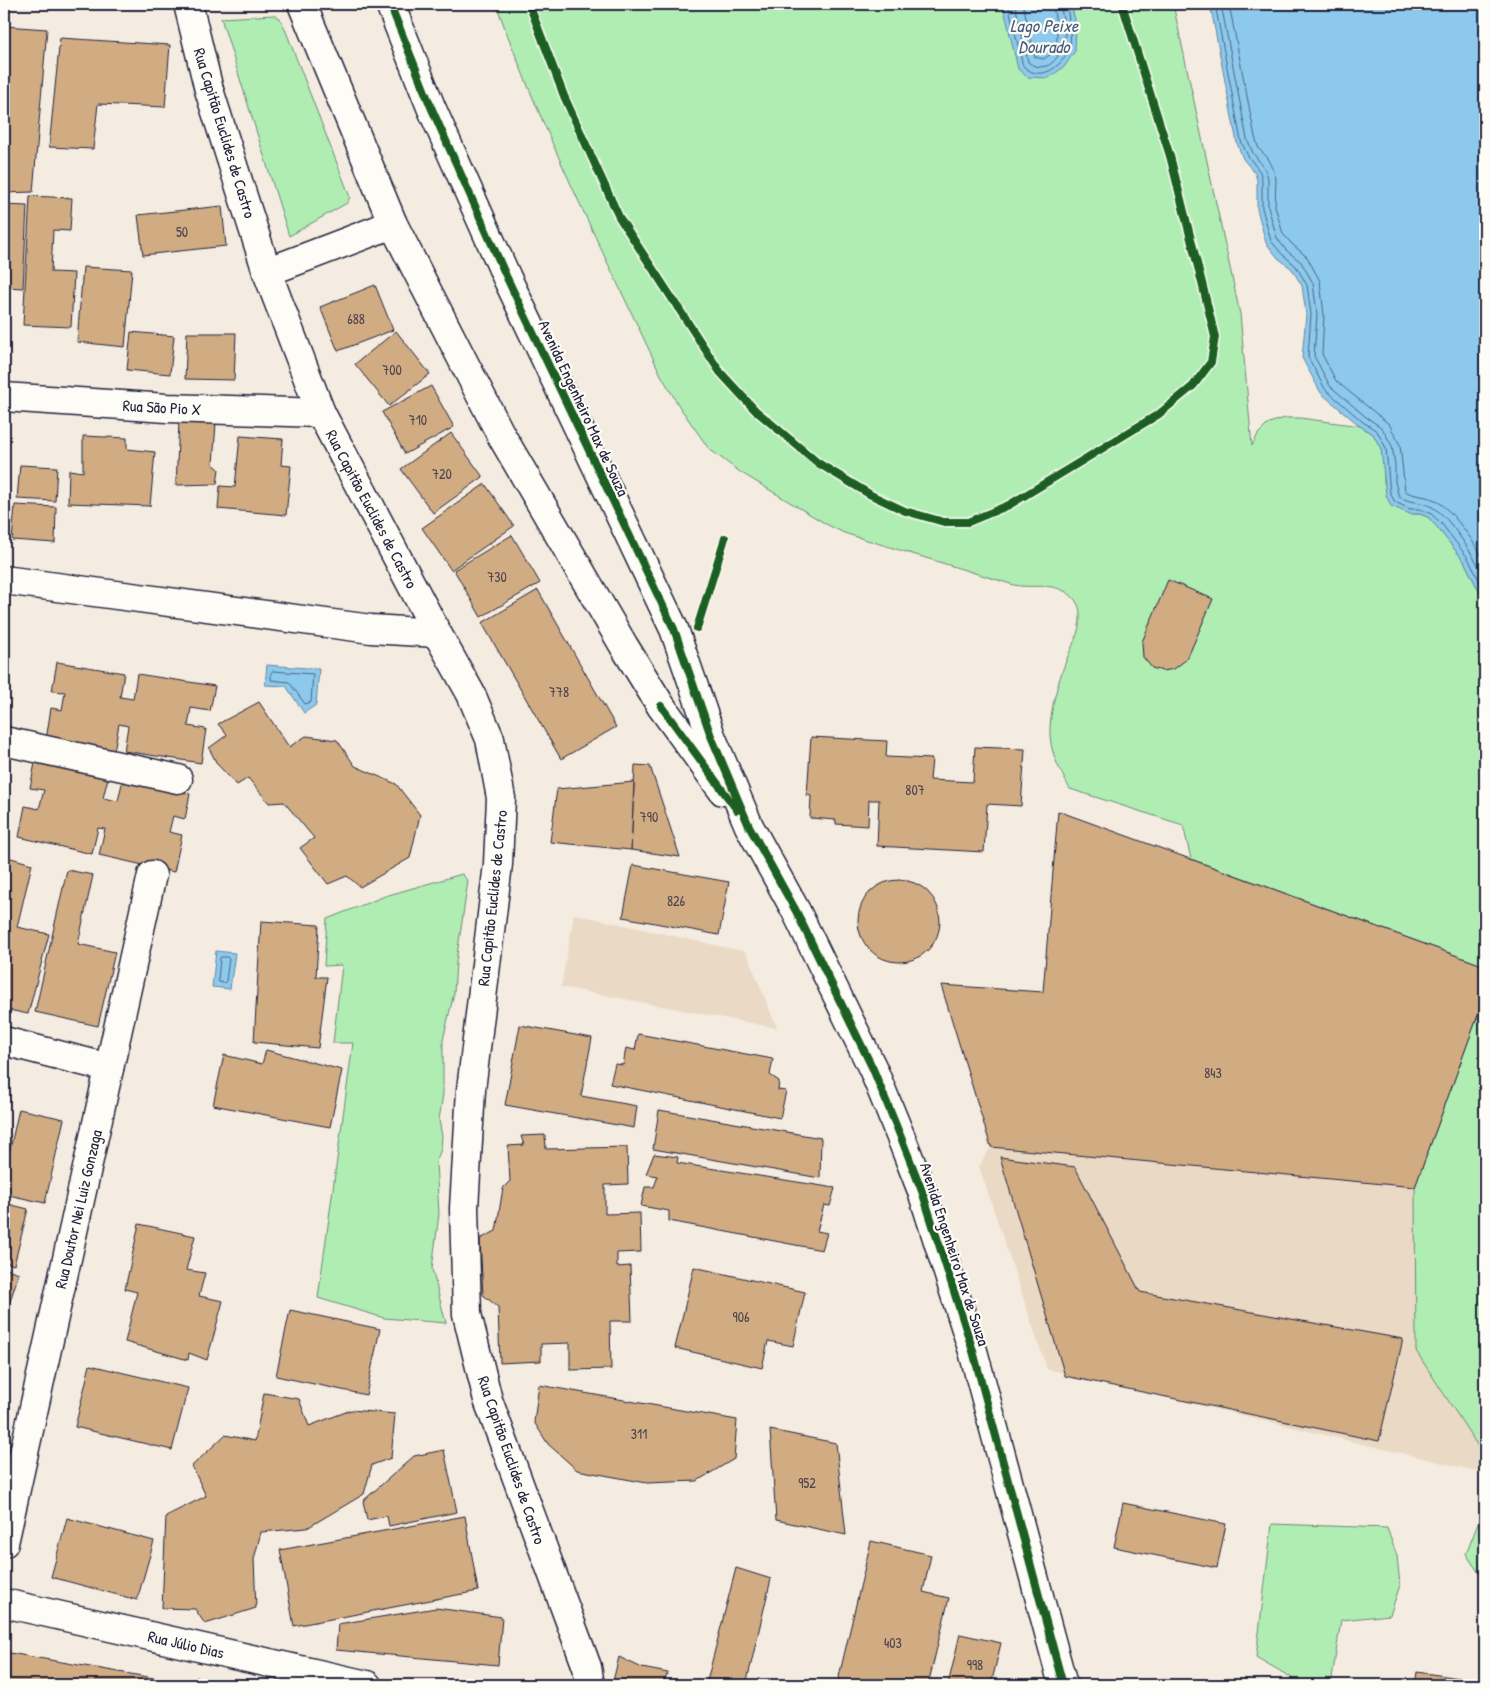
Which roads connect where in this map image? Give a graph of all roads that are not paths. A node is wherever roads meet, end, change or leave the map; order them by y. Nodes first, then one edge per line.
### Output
1 (188, 4) edge
2 (302, 4) edge
3 (390, 4) edge
4 (393, 224) junction
5 (267, 272) junction
6 (4, 398) edge
7 (321, 413) junction
8 (4, 580) edge
9 (437, 633) junction
10 (4, 741) edge
11 (178, 779) dead end
12 (749, 826) junction
13 (152, 875) dead end
14 (4, 1041) edge
15 (109, 1068) junction
16 (4, 1543) edge
17 (4, 1604) edge
18 (368, 1685) edge
19 (590, 1685) edge
20 (1063, 1685) edge

1 - 5 street, Rua Capitão Euclides de Castro
2 - 4 street, Avenida Engenheiro Max de Souza
3 - 12 street, Avenida Engenheiro Max de Souza
4 - 5 street
4 - 12 street, Avenida Engenheiro Max de Souza
5 - 7 street, Rua Capitão Euclides de Castro
6 - 7 street, Rua São Pio X
7 - 9 street, Rua Capitão Euclides de Castro
8 - 9 street
9 - 19 street, Rua Capitão Euclides de Castro
10 - 11 street
12 - 20 street, Avenida Engenheiro Max de Souza
13 - 15 street, Rua Doutor Nei Luiz Gonzaga
14 - 15 street
15 - 16 street, Rua Doutor Nei Luiz Gonzaga
17 - 18 street, Rua Júlio Dias

